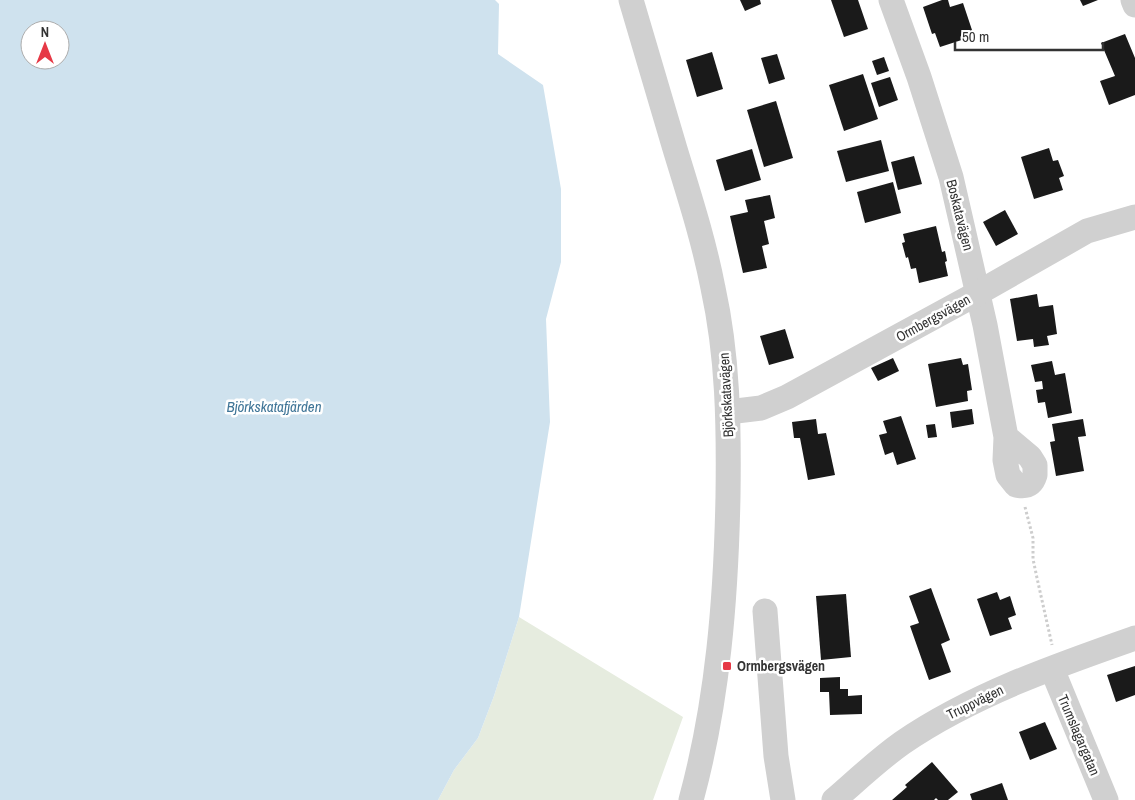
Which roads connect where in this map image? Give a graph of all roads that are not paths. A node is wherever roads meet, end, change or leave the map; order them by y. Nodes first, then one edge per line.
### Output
1 (631, 0) edge
2 (891, 0) edge
3 (1133, 0) edge
4 (1135, 5) edge
5 (1135, 217) edge
6 (978, 293) junction
7 (728, 412) junction
8 (1016, 485) road end
9 (765, 611) dead end
10 (1135, 638) edge
11 (1052, 669) junction
12 (691, 800) edge
13 (783, 800) edge
14 (834, 800) edge
15 (1106, 800) edge

1 - 7 street, Björkskatavägen
2 - 6 street, Boskatavägen
3 - 4 street
5 - 6 street, Ormbergsvägen
6 - 7 street, Ormbergsvägen
6 - 8 street, Boskatavägen
7 - 12 street, Björkskatavägen
9 - 13 street
10 - 11 street, Truppvägen
11 - 14 street, Truppvägen
11 - 15 street, Trumslagargatan

